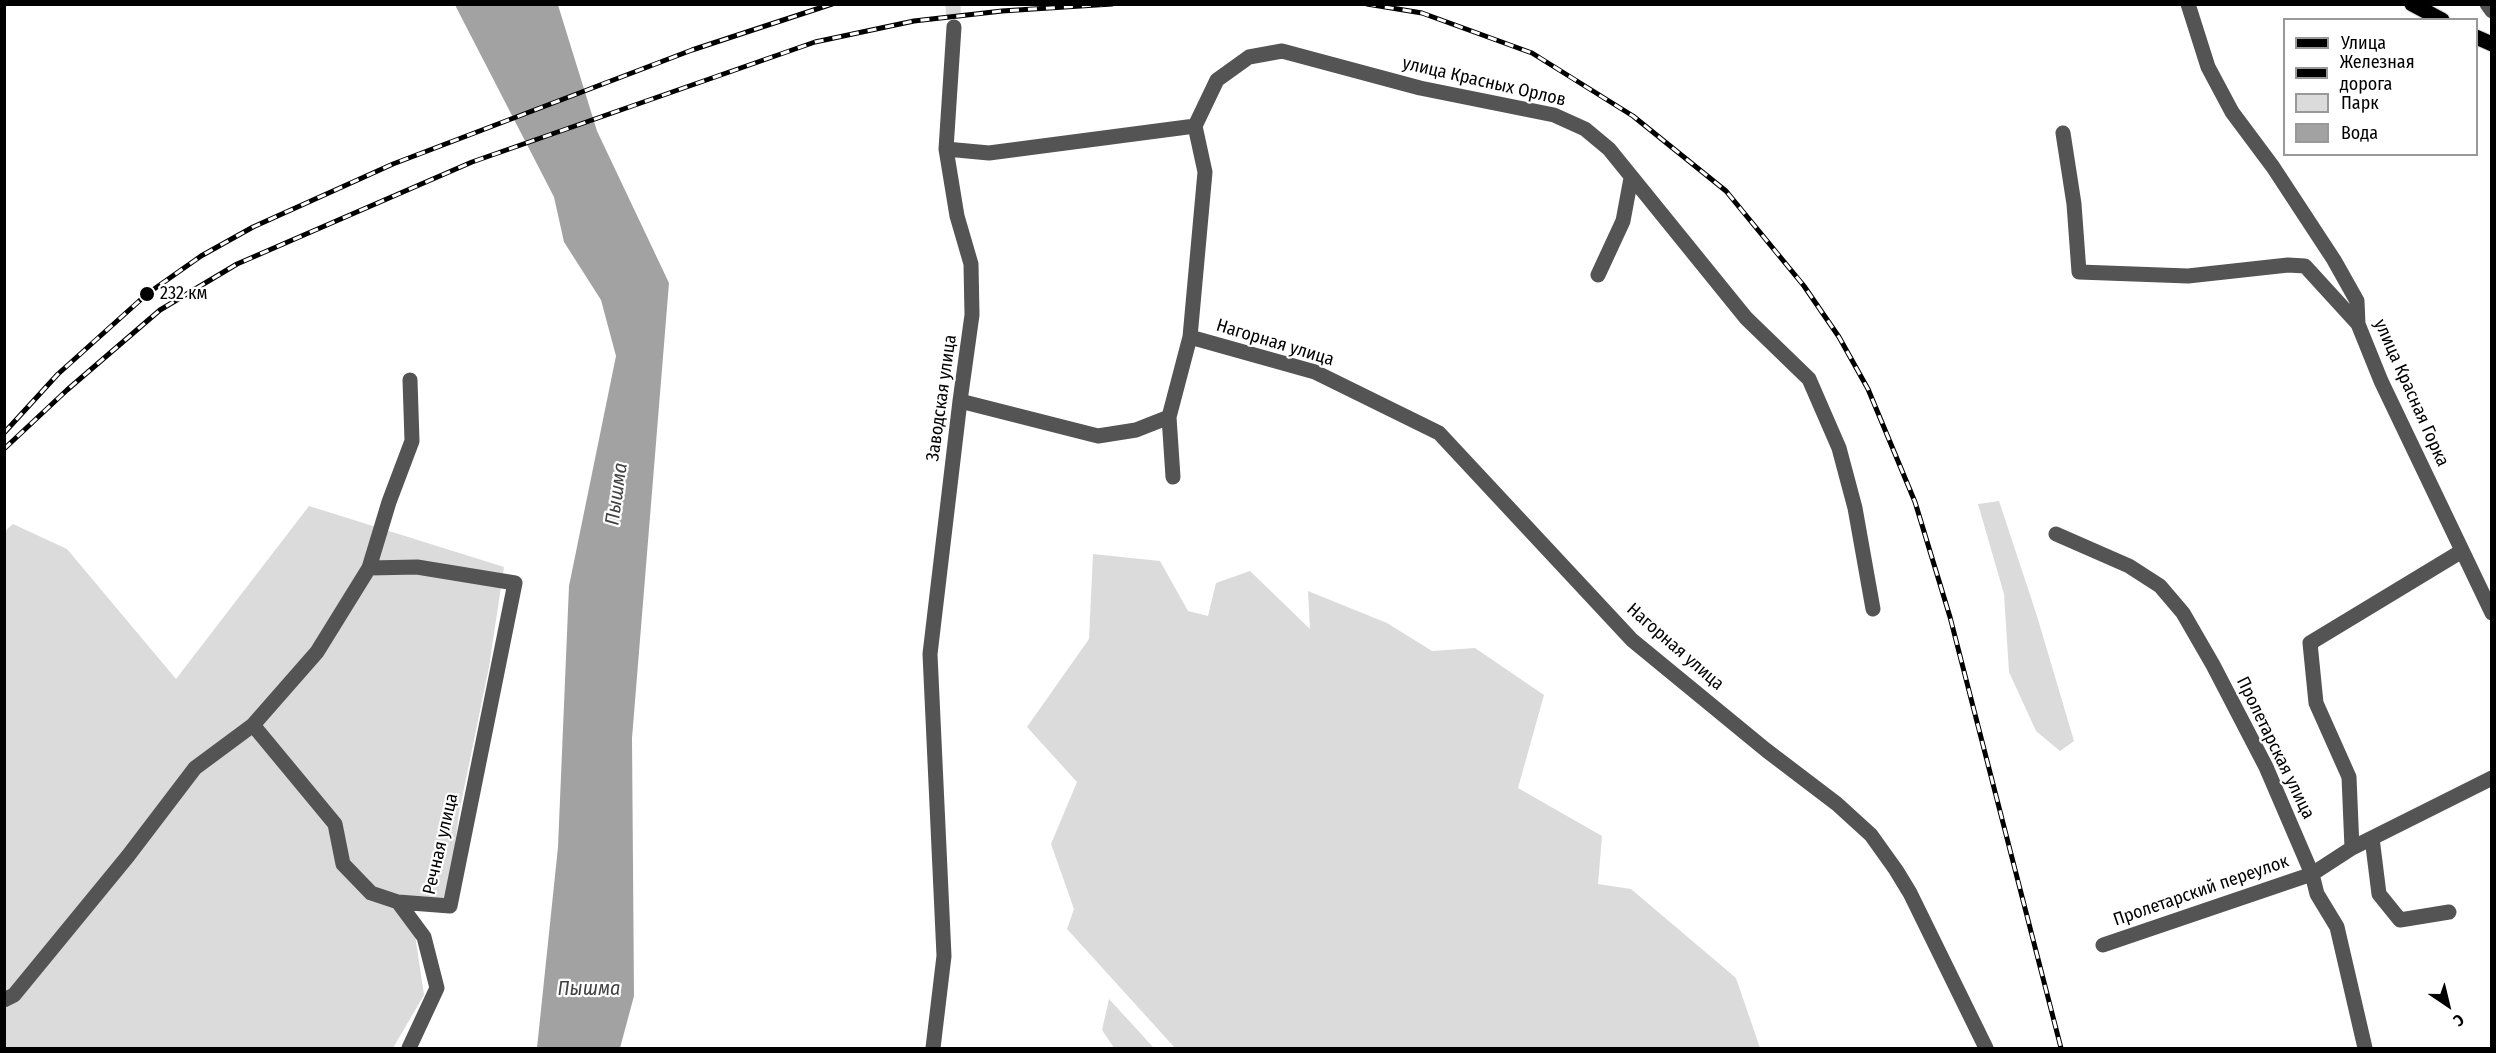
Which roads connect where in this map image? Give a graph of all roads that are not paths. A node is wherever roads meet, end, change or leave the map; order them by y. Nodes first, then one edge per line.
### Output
1 (2188, 4) edge
2 (2412, 4) edge
3 (2487, 4) edge
4 (2492, 11) edge
5 (2438, 18) edge
6 (954, 27) tunnel mouth
7 (2478, 38) edge
8 (2492, 44) edge
9 (1195, 126) junction
10 (2063, 133) dead end
11 (946, 149) junction
12 (1631, 178) junction
13 (1598, 275) dead end
14 (2358, 324) junction
15 (1190, 337) junction
16 (410, 380) dead end
17 (960, 402) junction
18 (1169, 417) junction
19 (1173, 477) dead end
20 (2056, 534) dead end
21 (2462, 551) junction
22 (369, 568) junction
23 (2486, 594) edge
24 (1873, 609) dead end
25 (2492, 613) edge
26 (253, 725) junction
27 (2492, 778) edge
28 (2372, 838) junction
29 (2352, 848) junction
30 (2312, 874) junction
31 (398, 902) junction
32 (2449, 912) dead end
33 (2103, 945) dead end
34 (4, 1000) edge
35 (409, 1048) edge
36 (933, 1048) edge
37 (1986, 1048) edge
38 (2365, 1048) edge

1 - 14 street, улица Красная Горка
2 - 5 main road
3 - 4 street
6 - 11 street, Заводская улица
7 - 8 main road
9 - 11 street
9 - 12 street, улица Красных Орлов
9 - 15 street
10 - 14 street
11 - 17 street, Заводская улица
12 - 13 street
12 - 24 street, улица Красных Орлов
14 - 21 street, улица Красная Горка
15 - 18 street
15 - 37 street, Нагорная улица
16 - 22 street
17 - 18 street
17 - 36 street, Заводская улица
18 - 19 street
20 - 30 street, Пролетарская улица
21 - 23 street, улица Красная Горка
21 - 29 street
22 - 26 street
22 - 31 street, Речная улица
23 - 25 street, улица Красная Горка
26 - 31 street
26 - 34 street
27 - 28 street, Пролетарский переулок
28 - 29 street, Пролетарский переулок
28 - 32 street
29 - 30 street, Пролетарский переулок
30 - 33 street, Пролетарский переулок
30 - 38 street, Пролетарская улица
31 - 35 street, Речная улица

